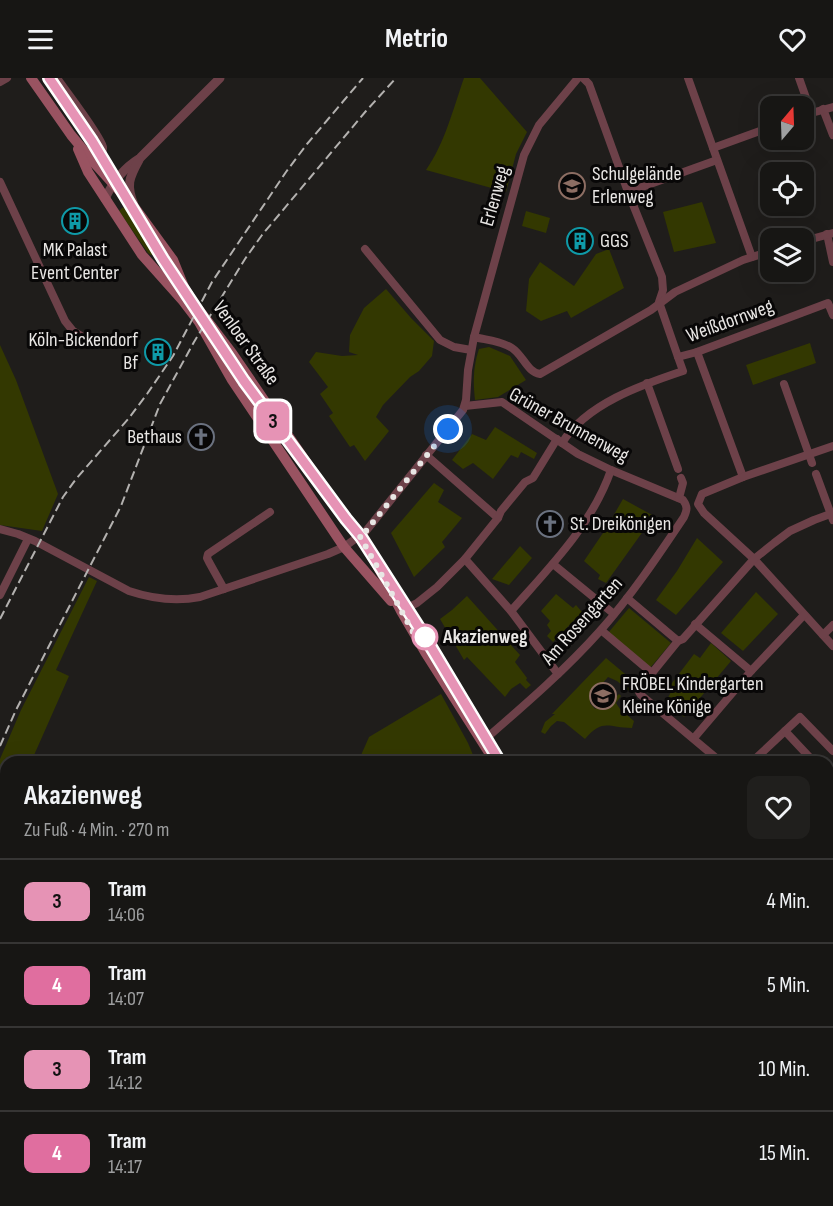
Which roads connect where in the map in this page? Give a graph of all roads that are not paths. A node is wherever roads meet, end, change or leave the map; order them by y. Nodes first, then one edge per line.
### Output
1 (7, 78) edge
2 (31, 78) edge
3 (57, 78) edge
4 (220, 78) edge
5 (578, 78) edge
6 (583, 78) edge
7 (688, 78) edge
8 (799, 78) edge
9 (0, 82) edge
10 (803, 96) edge
11 (833, 107) edge
12 (824, 109) junction
13 (814, 112) edge
14 (760, 131) edge
15 (71, 135) junction
16 (833, 135) edge
17 (713, 147) junction
18 (140, 158) junction
19 (717, 160) junction
20 (96, 165) junction
21 (0, 182) edge
22 (113, 183) junction
23 (628, 192) junction
24 (105, 200) junction
25 (135, 208) junction
26 (115, 213) junction
27 (830, 234) edge
28 (814, 238) edge
29 (164, 247) junction
30 (365, 249) dead end
31 (760, 254) edge
32 (142, 255) junction
33 (752, 257) junction
34 (833, 262) edge
35 (659, 302) junction
36 (833, 315) edge
37 (81, 336) dead end
38 (474, 337) junction
39 (471, 350) junction
40 (697, 352) junction
41 (678, 357) junction
42 (647, 383) junction
43 (784, 384) dead end
44 (465, 406) junction
45 (560, 441) junction
46 (833, 446) edge
47 (426, 455) junction
48 (811, 459) junction
49 (678, 469) dead end
50 (611, 470) junction
51 (816, 474) dead end
52 (743, 477) junction
53 (681, 478) dead end
54 (679, 498) junction
55 (687, 506) joint
56 (270, 512) dead end
57 (832, 516) edge
58 (498, 518) junction
59 (0, 530) edge
60 (359, 535) junction
61 (28, 538) junction
62 (344, 547) junction
63 (465, 559) junction
64 (754, 559) junction
65 (553, 564) junction
66 (224, 589) junction
67 (0, 595) edge
68 (627, 598) junction
69 (401, 611) junction
70 (511, 611) junction
71 (614, 614) junction
72 (804, 615) junction
73 (695, 624) junction
74 (833, 625) edge
75 (601, 630) junction
76 (823, 635) junction
77 (678, 641) junction
78 (833, 646) edge
79 (751, 671) junction
80 (651, 673) junction
81 (558, 674) junction
82 (785, 731) junction
83 (694, 738) junction
84 (482, 741) junction
85 (833, 751) edge
86 (491, 756) edge
87 (714, 756) edge
88 (758, 756) edge
89 (808, 756) edge

1 - 9 street
2 - 15 main road, Venloer Straße
3 - 20 street
4 - 18 street
5 - 38 street, Erlenweg
6 - 23 street
7 - 17 street
8 - 10 street
11 - 12 street
12 - 13 street
12 - 16 street
14 - 17 street
15 - 20 main road, Venloer Straße
15 - 24 main road, Venloer Straße
17 - 19 street
18 - 22 street
18 - 25 street
19 - 23 street
19 - 33 street
20 - 22 main road, Venloer Straße
21 - 37 street
22 - 24 street
22 - 25 main road, Venloer Straße
23 - 35 street
24 - 26 main road, Venloer Straße
25 - 26 main road
25 - 29 main road, Venloer Straße
26 - 32 main road, Venloer Straße
27 - 28 street
27 - 34 street
29 - 32 main road
29 - 60 main road, Venloer Straße
30 - 39 street
31 - 33 street
32 - 62 main road, Venloer Straße
33 - 35 street
35 - 38 street
35 - 41 street
36 - 40 street, Weißdornweg
38 - 39 street
39 - 44 street
40 - 41 street, Weißdornweg
40 - 52 street
41 - 42 street, Weißdornweg
42 - 45 street, Weißdornweg
42 - 49 street
43 - 48 street
44 - 45 street, Grüner Brunnenweg
44 - 47 street
45 - 50 street, Grüner Brunnenweg
45 - 58 street, Weißdornweg
46 - 48 street
47 - 58 street
47 - 60 street
48 - 52 street
50 - 54 street, Grüner Brunnenweg
50 - 65 street
51 - 57 street
52 - 64 street
53 - 54 street
54 - 55 street, Grüner Brunnenweg
55 - 68 street, Am Rosengarten
56 - 66 street
57 - 64 street
58 - 63 street, Weißdornweg
59 - 61 street
60 - 62 street
60 - 69 main road, Venloer Straße
61 - 66 street
61 - 67 street
62 - 66 street
62 - 69 main road, Venloer Straße
63 - 69 street, Weißdornweg
63 - 70 street
64 - 72 street
64 - 73 street
65 - 70 street
65 - 71 street
68 - 71 street, Am Rosengarten
68 - 77 street
69 - 84 main road, Venloer Straße
70 - 81 street
71 - 75 street, Am Rosengarten
72 - 76 street
72 - 79 street
73 - 77 street
73 - 79 street
74 - 76 street
75 - 80 street
75 - 81 street, Am Rosengarten
76 - 78 street
77 - 80 street
79 - 83 street
80 - 83 street
81 - 84 street, Am Rosengarten
82 - 85 street
82 - 88 street
82 - 89 street
83 - 87 street
84 - 86 main road, Venloer Straße

